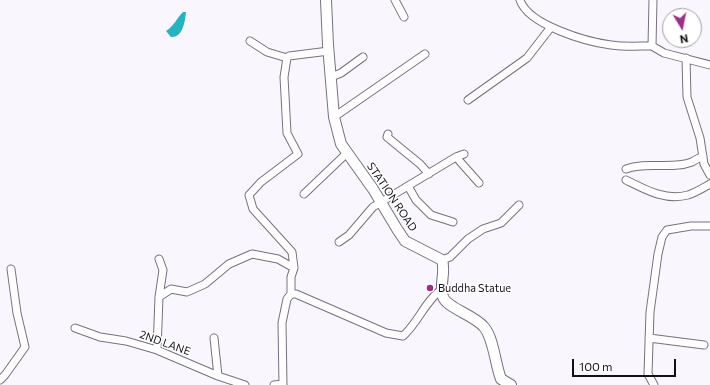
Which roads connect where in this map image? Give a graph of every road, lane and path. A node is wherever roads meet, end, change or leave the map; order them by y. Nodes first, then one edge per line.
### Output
1 (326, 0) edge
2 (394, 0) edge
3 (520, 0) edge
4 (653, 0) edge
5 (404, 17) dead end
6 (551, 27) junction
7 (250, 41) dead end
8 (652, 46) junction
9 (329, 50) junction
10 (425, 54) dead end
11 (363, 57) dead end
12 (287, 58) junction
13 (686, 58) junction
14 (710, 65) edge
15 (331, 77) junction
16 (468, 100) dead end
17 (334, 117) junction
18 (388, 134) dead end
19 (347, 153) junction
20 (464, 154) dead end
21 (703, 156) junction
22 (456, 157) junction
23 (626, 169) dead end
24 (429, 174) junction
25 (710, 175) edge
26 (626, 180) dead end
27 (479, 183) dead end
28 (710, 184) edge
29 (408, 186) junction
30 (304, 194) dead end
31 (380, 202) junction
32 (519, 205) dead end
33 (454, 222) dead end
34 (710, 226) edge
35 (339, 242) dead end
36 (159, 259) dead end
37 (442, 260) junction
38 (294, 268) junction
39 (11, 269) dead end
40 (442, 289) junction
41 (291, 294) junction
42 (159, 297) junction
43 (75, 328) dead end
44 (214, 338) dead end
45 (649, 338) junction
46 (704, 345) dead end
47 (157, 350) junction
48 (218, 376) junction
49 (0, 380) edge
50 (242, 385) edge
51 (274, 385) edge
52 (282, 385) edge
53 (511, 385) edge
54 (654, 385) edge

1 - 9 street, STATION ROAD
2 - 5 street
3 - 6 street
4 - 8 street
6 - 8 street
6 - 16 street
7 - 12 street
8 - 13 street
9 - 12 street
9 - 15 street, STATION ROAD
10 - 17 street
11 - 15 street
12 - 38 street
13 - 14 street
13 - 21 street
15 - 17 street, STATION ROAD
17 - 19 street, STATION ROAD
18 - 24 street
19 - 30 street
19 - 31 street, STATION ROAD
20 - 22 street
21 - 23 street
21 - 25 street
22 - 24 street
22 - 27 street
24 - 29 street
26 - 28 street
29 - 31 street
29 - 33 street
31 - 35 street
31 - 37 street, STATION ROAD
32 - 37 street
34 - 45 street
36 - 42 street
37 - 40 street
38 - 41 street
38 - 42 street
39 - 49 street
40 - 41 street
40 - 53 street
41 - 52 street
42 - 47 street
43 - 47 street, 2ND LANE
44 - 48 street
45 - 46 street
45 - 54 street
47 - 48 street, 2ND LANE
48 - 50 street, 2ND LANE
51 - 52 street

